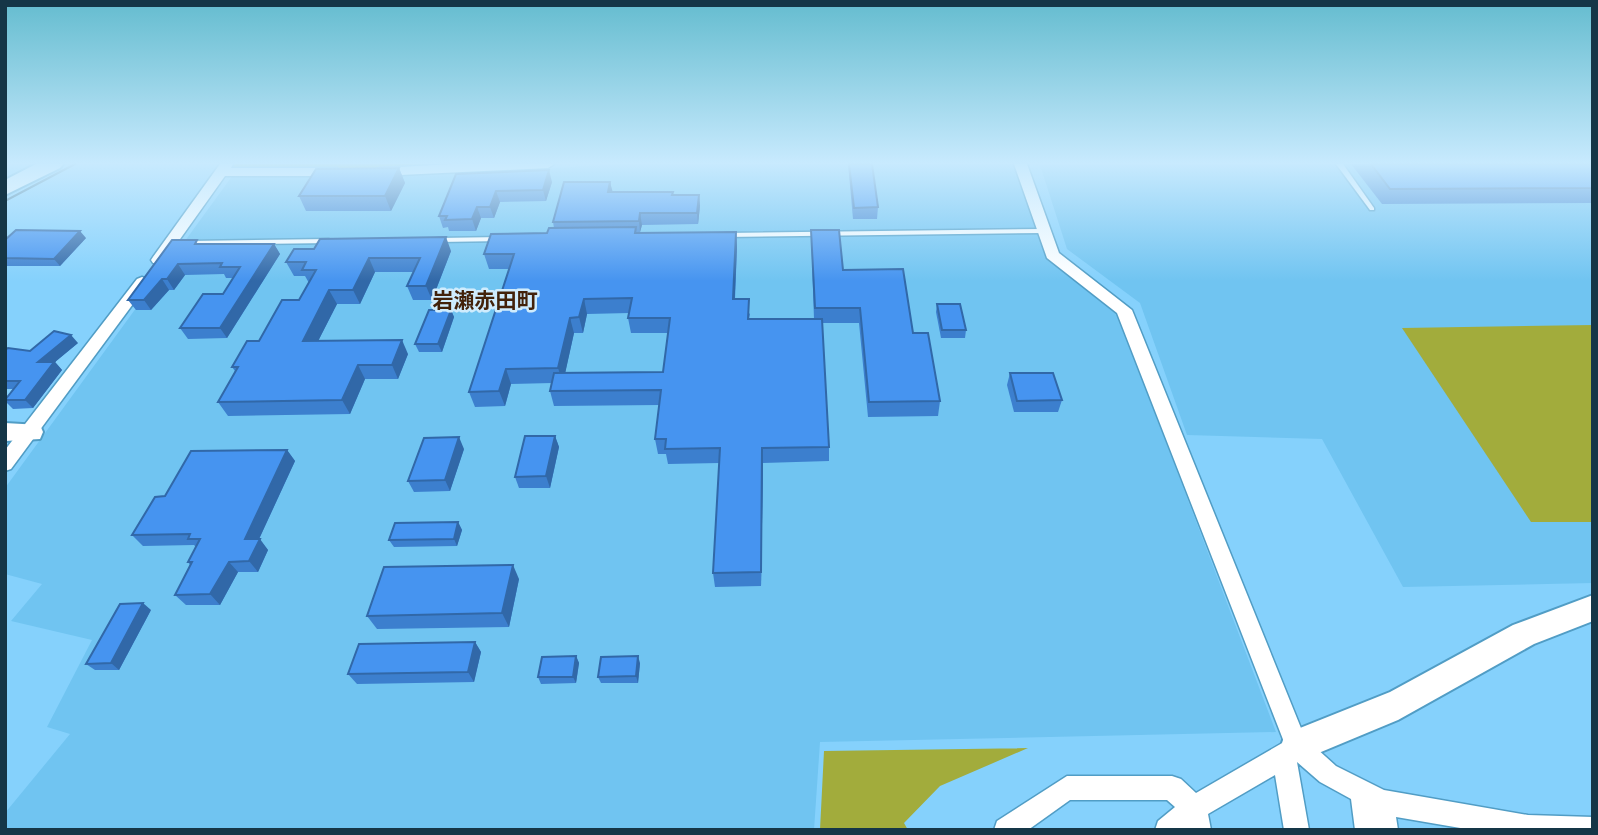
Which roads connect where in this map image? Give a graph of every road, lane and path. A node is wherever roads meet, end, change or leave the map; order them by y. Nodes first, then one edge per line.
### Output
1 (199, 203) edge
2 (1032, 203) edge
3 (1368, 203) edge
4 (1372, 209) dead end
5 (1041, 231) junction
6 (710, 236) edge
7 (516, 239) edge
8 (433, 240) edge
9 (336, 241) edge
10 (170, 244) junction
11 (5, 432) edge
12 (31, 432) junction
13 (5, 464) edge
14 (1593, 608) edge
15 (1291, 751) junction
16 (1371, 797) junction
17 (1197, 819) edge
18 (1525, 828) edge
19 (1593, 829) edge
20 (1006, 830) edge
21 (1167, 830) edge
22 (1297, 830) edge
23 (1368, 830) edge
24 (1386, 830) edge

1 - 10 street
2 - 5 street
3 - 4 lane
5 - 6 lane
5 - 15 street
7 - 8 lane
9 - 10 lane
10 - 12 street
11 - 12 street
12 - 13 street
14 - 15 street
15 - 16 street
15 - 17 street
15 - 22 street
16 - 18 street
16 - 23 street
16 - 24 street
17 - 20 street
17 - 21 street
18 - 19 street

